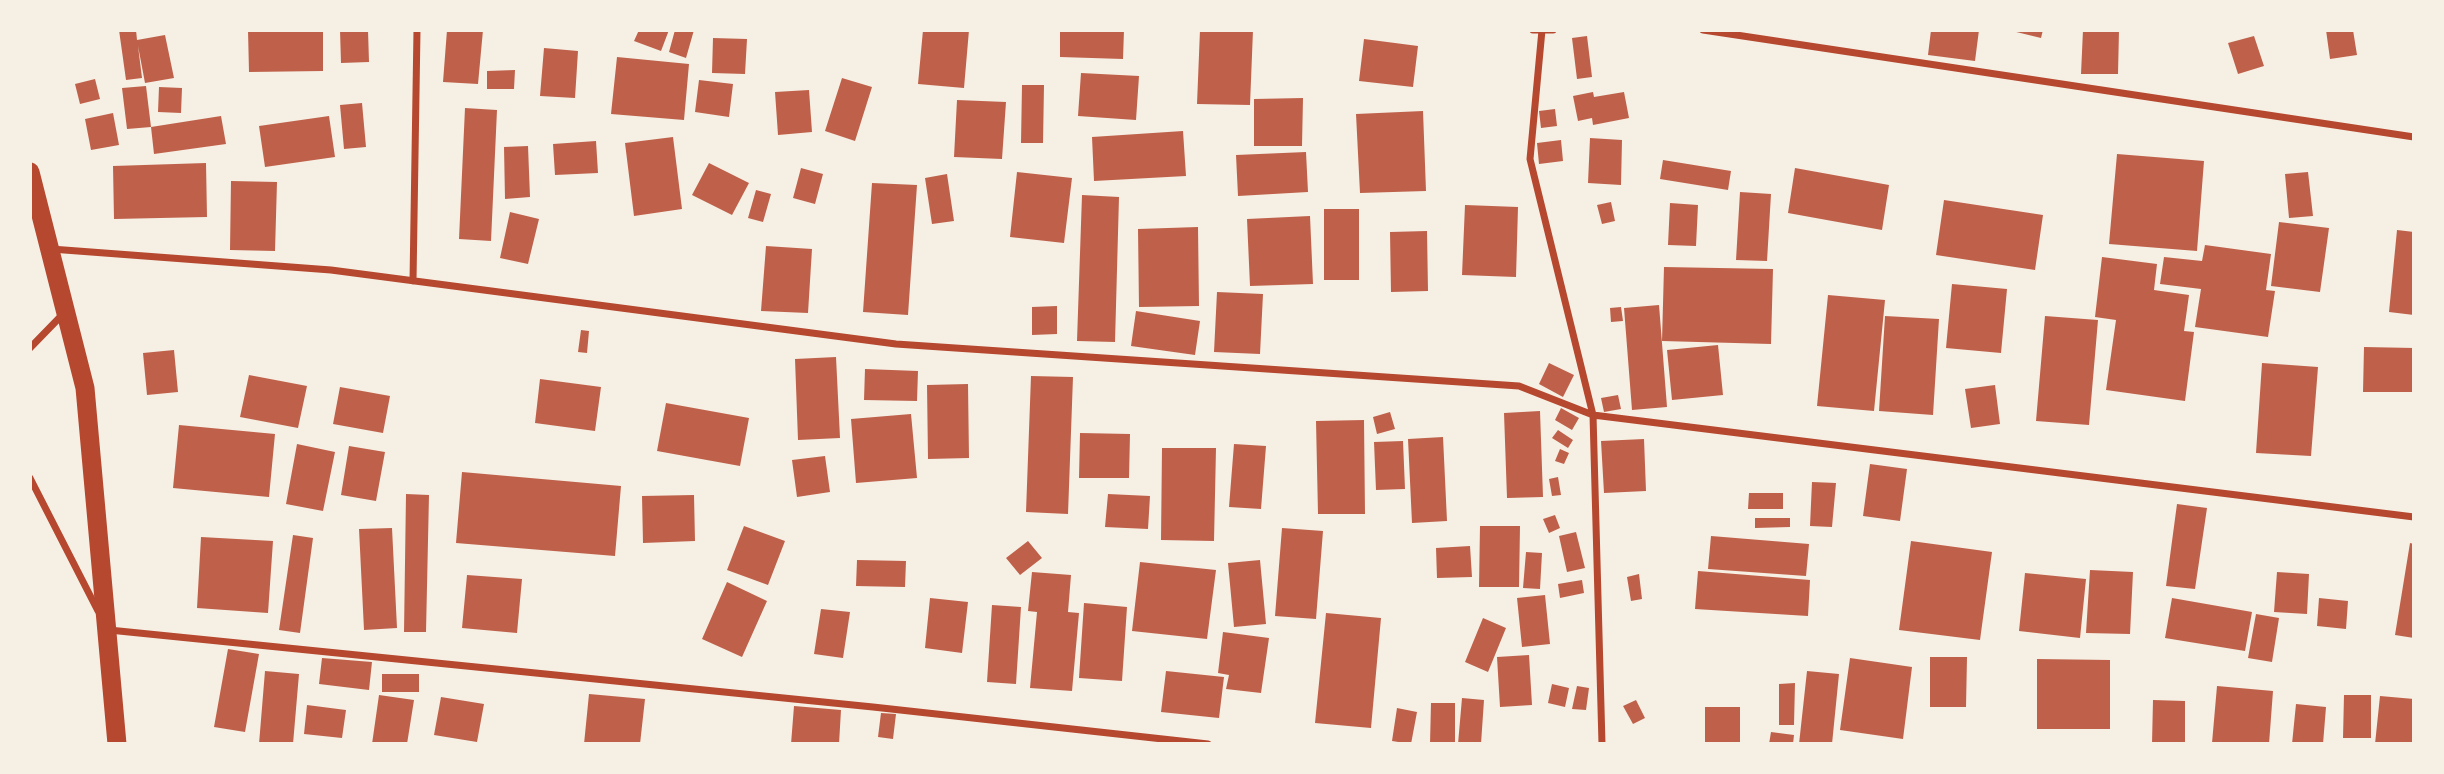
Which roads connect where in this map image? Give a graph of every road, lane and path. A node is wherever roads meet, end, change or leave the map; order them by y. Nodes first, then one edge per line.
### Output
1 (417, 30) edge
2 (1533, 30) edge
3 (1542, 30) edge
4 (1553, 30) edge
5 (1703, 30) edge
6 (2414, 137) edge
7 (30, 172) edge
8 (51, 250) junction
9 (413, 281) junction
10 (66, 311) junction
11 (30, 348) edge
12 (1592, 415) junction
13 (30, 478) edge
14 (2414, 517) edge
15 (108, 630) junction
16 (117, 744) edge
17 (1208, 744) edge
18 (1602, 744) edge

1 - 9 street
2 - 3 street
3 - 4 street
3 - 12 street
5 - 6 street
7 - 8 highway
8 - 9 street
8 - 10 highway
9 - 12 street
10 - 11 street
10 - 15 highway
12 - 14 street
12 - 18 street
13 - 15 street
15 - 16 highway
15 - 17 street

